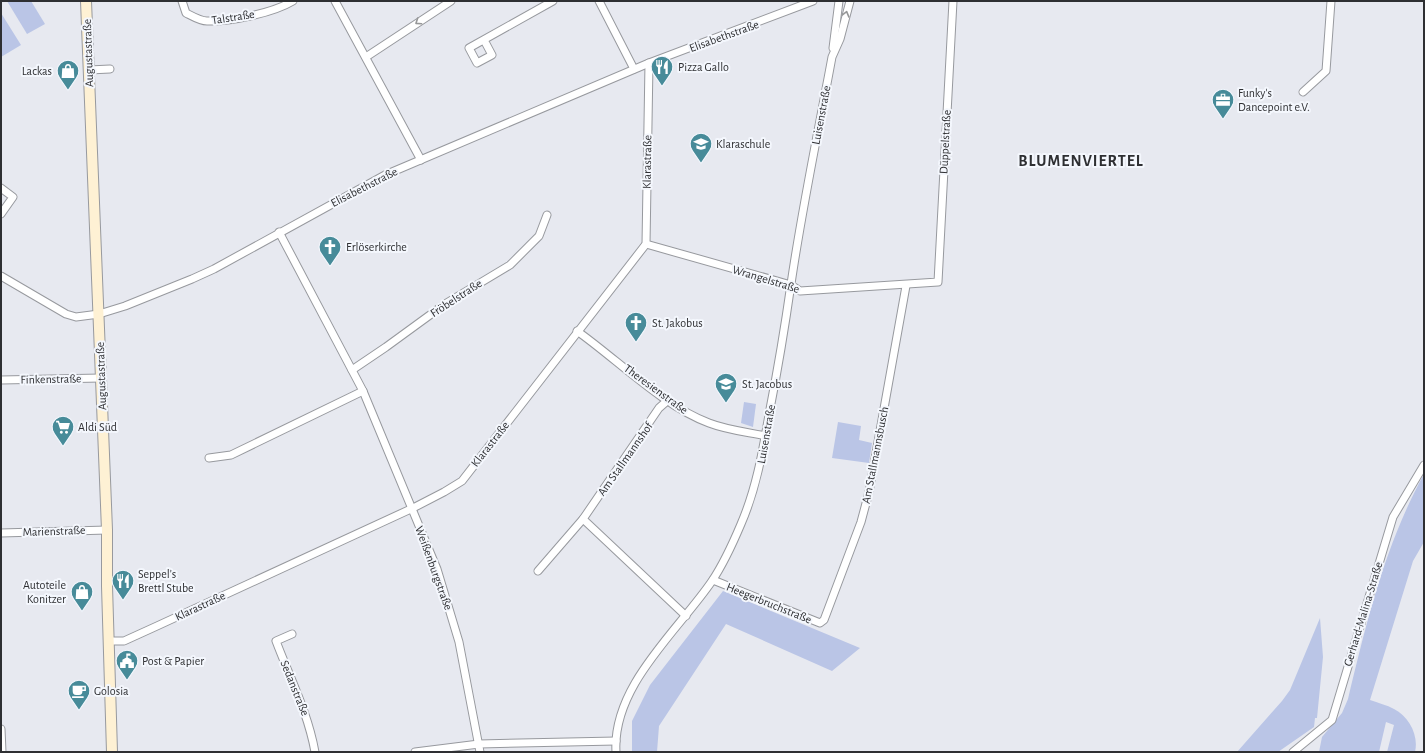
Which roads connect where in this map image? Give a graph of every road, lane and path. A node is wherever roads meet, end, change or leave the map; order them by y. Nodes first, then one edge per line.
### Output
1 (86, 1) edge
2 (182, 1) edge
3 (293, 1) edge
4 (335, 1) edge
5 (451, 1) edge
6 (553, 1) edge
7 (599, 1) edge
8 (813, 1) edge
9 (839, 1) edge
10 (850, 1) edge
11 (953, 1) edge
12 (1331, 1) edge
13 (484, 40) dead end
14 (366, 57) junction
15 (832, 57) junction
16 (649, 63) junction
17 (110, 69) dead end
18 (89, 70) junction
19 (634, 70) junction
20 (1303, 92) dead end
21 (421, 160) junction
22 (1, 188) edge
23 (1, 214) edge
24 (547, 215) dead end
25 (279, 232) junction
26 (646, 244) junction
27 (1, 276) edge
28 (938, 282) joint
29 (791, 285) junction
30 (906, 286) junction
31 (98, 314) junction
32 (577, 331) junction
33 (352, 370) junction
34 (101, 378) junction
35 (1, 380) edge
36 (363, 391) junction
37 (667, 401) junction
38 (766, 436) junction
39 (209, 458) dead end
40 (1424, 465) edge
41 (413, 508) junction
42 (583, 519) junction
43 (107, 530) junction
44 (1, 533) edge
45 (538, 571) dead end
46 (713, 580) junction
47 (686, 616) junction
48 (824, 620) joint
49 (292, 634) dead end
50 (109, 641) junction
51 (1, 729) edge
52 (616, 740) junction
53 (479, 744) junction
54 (2, 752) edge
55 (112, 752) edge
56 (315, 752) edge
57 (415, 752) edge
58 (480, 752) edge
59 (616, 752) edge
60 (1293, 752) edge

1 - 18 main road, Augustastraße
2 - 3 street, Talstraße
4 - 14 street
5 -> 14 street
6 - 13 street
7 - 19 street
8 - 16 street, Elisabethstraße
9 - 15 street, Luisenstraße
15 -> 10 street, Luisenstraße
11 - 28 street, Düppelstraße
12 - 20 street
14 - 21 street
15 - 29 street, Luisenstraße
16 - 19 street, Elisabethstraße
16 - 26 street, Klarastraße
17 - 18 street
18 - 31 main road, Augustastraße
19 - 21 street, Elisabethstraße
21 - 25 street, Elisabethstraße
22 - 23 street
24 - 33 street, Fröbelstraße
25 - 31 street, Elisabethstraße
25 - 33 street, Weißenburgstraße
26 - 29 street, Wrangelstraße
26 - 32 street, Klarastraße
27 - 31 street, Elisabethstraße
28 - 30 street, Wrangelstraße
29 - 30 street, Wrangelstraße
29 - 38 street, Luisenstraße
30 - 48 street, Am Stallmannsbusch
31 - 34 main road, Augustastraße
32 - 37 street, Theresienstraße
32 - 41 street, Klarastraße
33 - 36 street, Weißenburgstraße
34 - 35 street, Finkenstraße
34 - 43 main road, Augustastraße
36 - 39 street
36 - 41 street, Weißenburgstraße
37 - 38 street, Theresienstraße
37 - 42 street, Am Stallmannshof
38 - 46 street, Luisenstraße
40 - 60 street, Gerhard-Malina-Straße
41 - 50 street, Klarastraße
41 - 53 street, Weißenburgstraße
42 - 45 street, Am Stallmannshof
42 - 47 street
43 - 44 street, Marienstraße
43 - 50 main road, Augustastraße
46 - 47 street, Luisenstraße
46 - 48 street, Heegerbruchstraße
47 - 52 street, Luisenstraße
49 - 56 street, Sedanstraße
50 - 55 main road, Augustastraße
51 - 54 street
52 - 53 street
52 - 59 street, Luisenstraße
53 - 57 street
53 - 58 street, Weißenburgstraße

